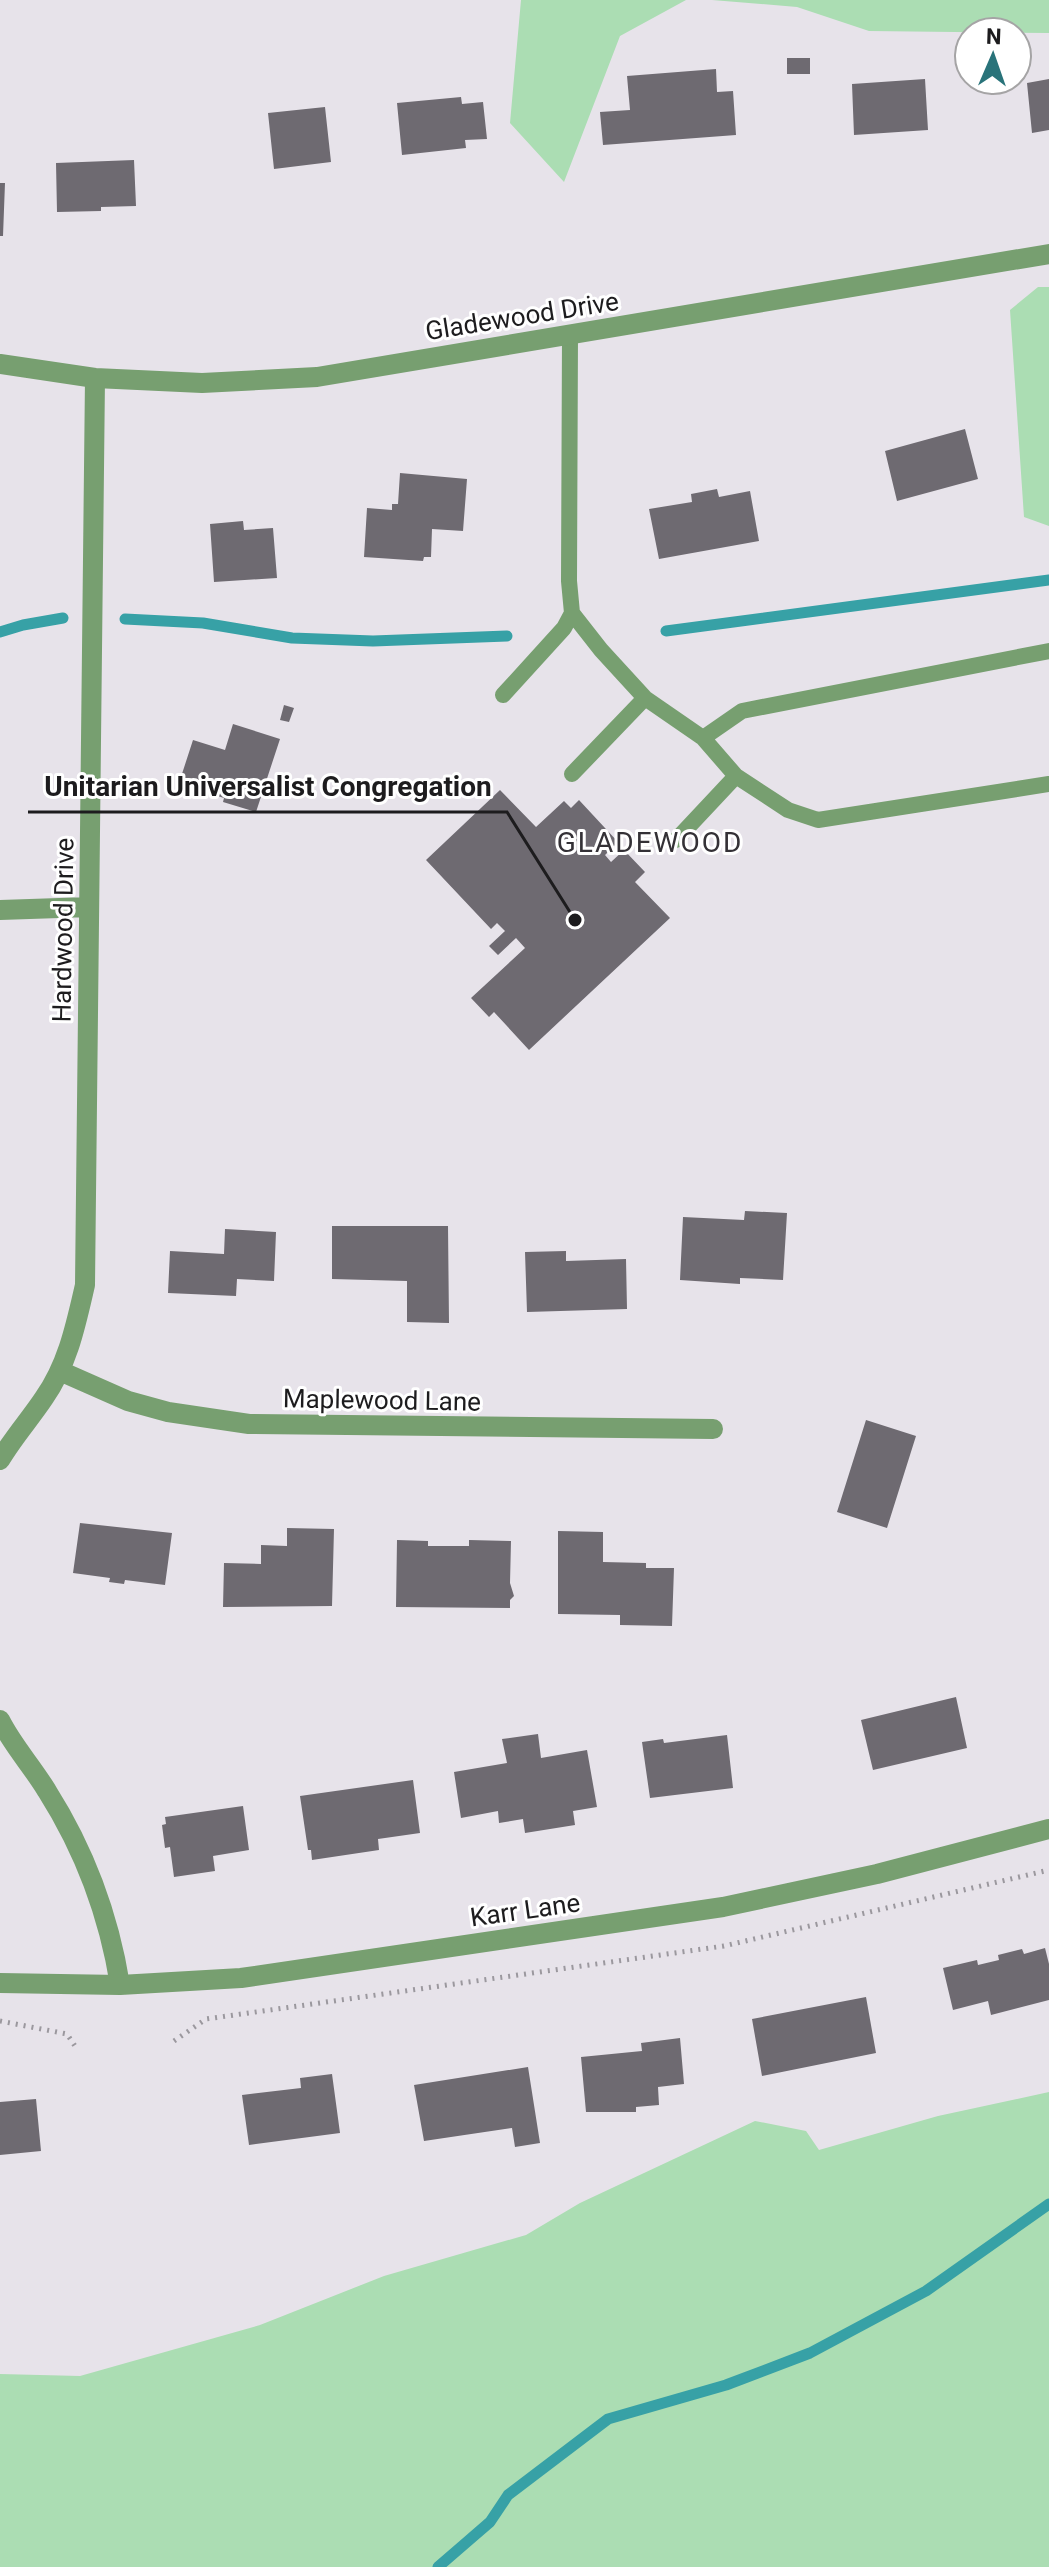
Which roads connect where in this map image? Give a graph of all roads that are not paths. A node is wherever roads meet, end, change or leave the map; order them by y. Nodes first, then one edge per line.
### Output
1 (1049, 254) edge
2 (570, 335) junction
3 (0, 364) edge
4 (95, 378) junction
5 (572, 613) junction
6 (1049, 651) edge
7 (503, 695) dead end
8 (645, 698) junction
9 (703, 738) junction
10 (572, 774) dead end
11 (736, 776) junction
12 (1049, 784) edge
13 (676, 840) dead end
14 (89, 907) junction
15 (0, 910) edge
16 (60, 1371) junction
17 (713, 1429) dead end
18 (0, 1460) edge
19 (0, 1720) edge
20 (1049, 1829) edge
21 (0, 1983) edge
22 (120, 1985) junction

1 - 2 street, Gladewood Drive
2 - 4 street, Gladewood Drive
2 - 5 lane
3 - 4 street, Gladewood Drive
4 - 14 street, Hardwood Drive
5 - 7 lane
5 - 8 lane
6 - 9 lane
8 - 9 lane
8 - 10 lane
9 - 11 lane
11 - 12 lane
11 - 13 lane
14 - 15 street
14 - 16 street, Hardwood Drive
16 - 17 street, Maplewood Lane
16 - 18 street, Hardwood Drive
19 - 22 street
20 - 22 street, Karr Lane
21 - 22 street, Karr Lane

